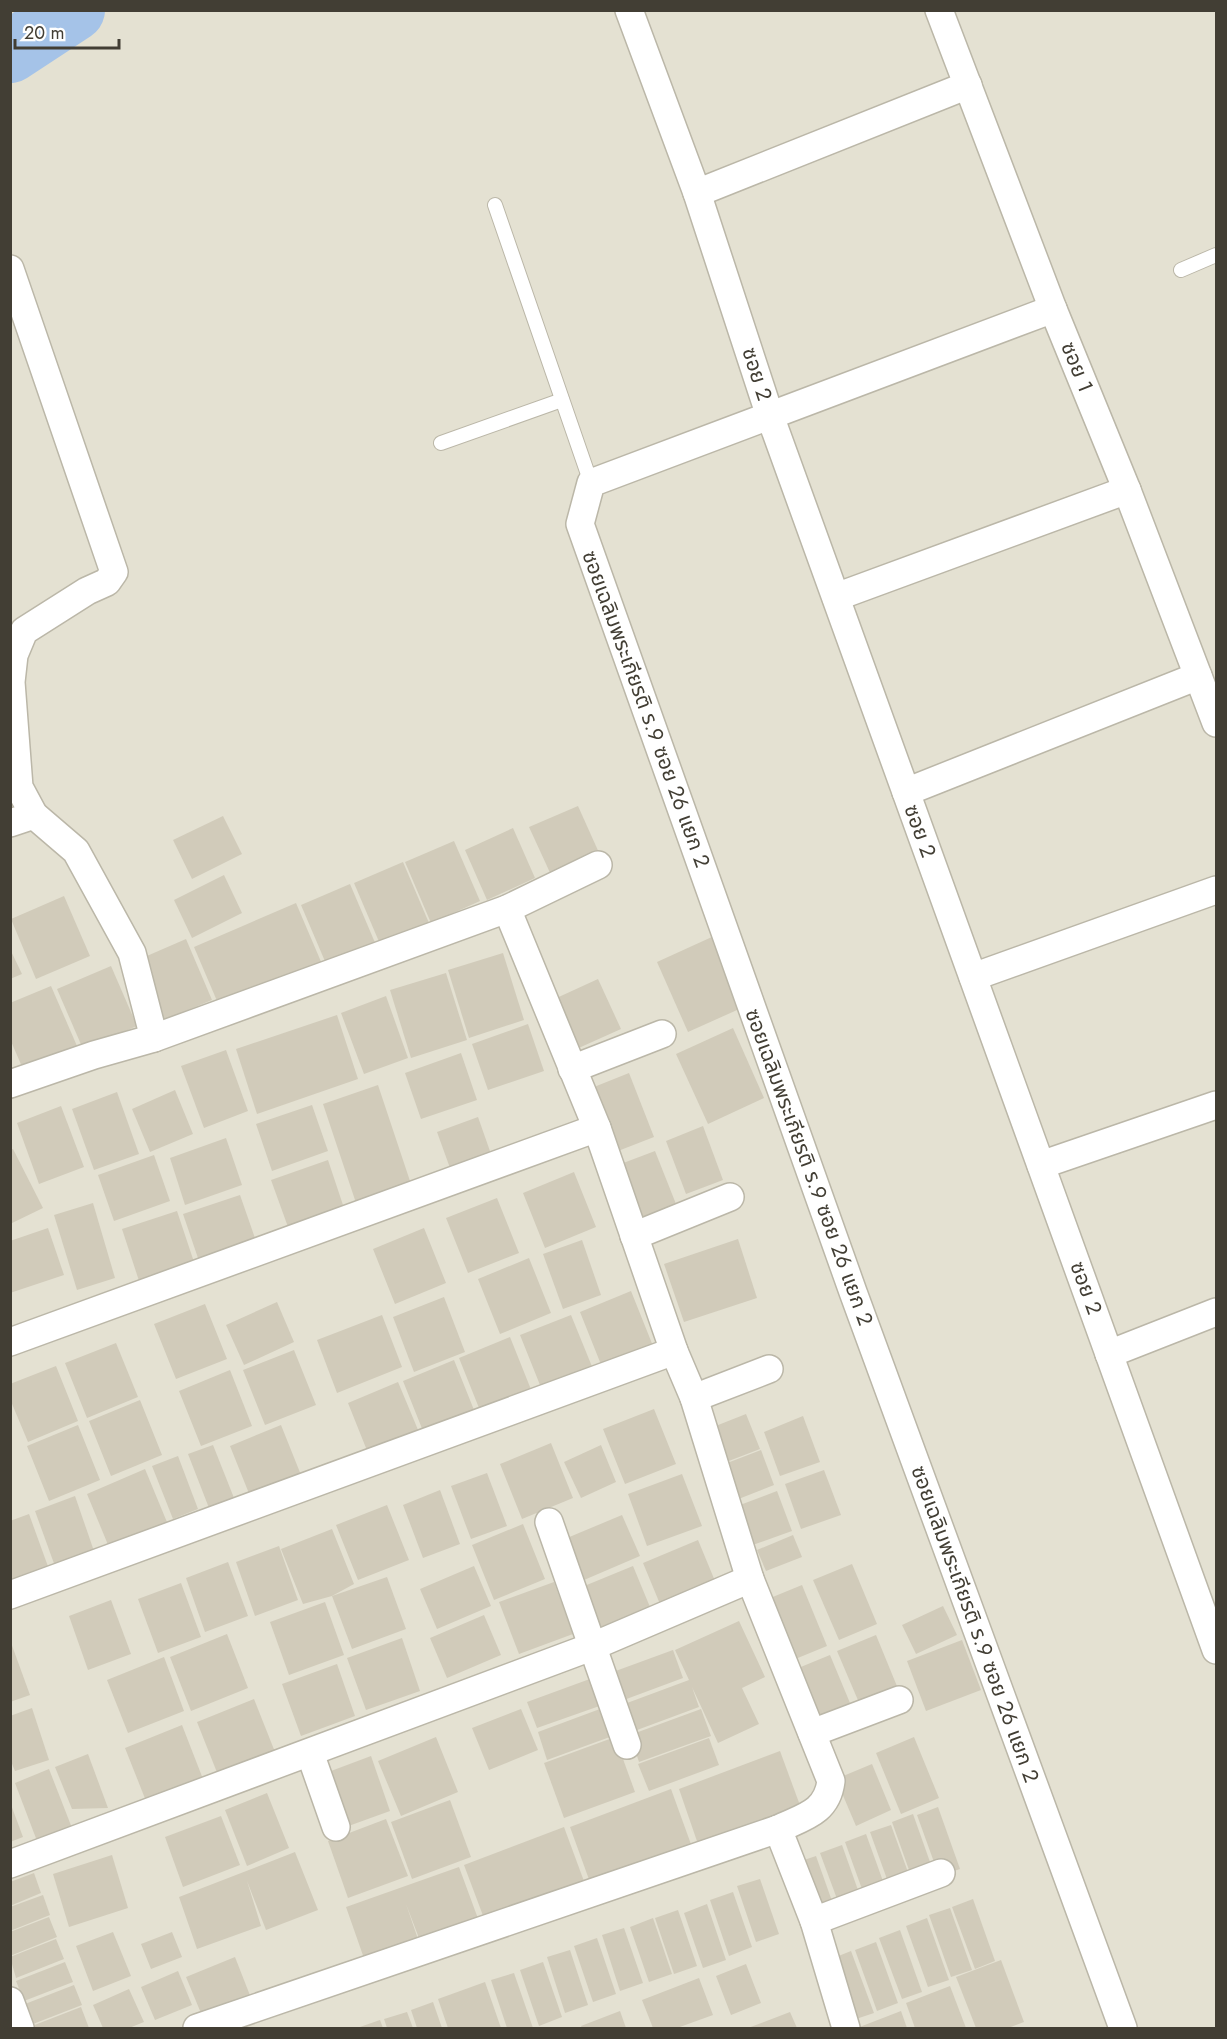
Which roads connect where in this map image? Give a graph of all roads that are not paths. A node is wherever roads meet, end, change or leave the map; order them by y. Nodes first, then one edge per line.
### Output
1 (629, 10) edge
2 (939, 10) edge
3 (968, 85) junction
4 (697, 193) junction
5 (495, 205) dead end
6 (1216, 255) edge
7 (10, 269) edge
8 (1181, 270) dead end
9 (1053, 309) junction
10 (562, 399) junction
11 (770, 413) junction
12 (441, 443) dead end
13 (591, 483) junction
14 (1127, 490) junction
15 (836, 597) junction
16 (12, 655) edge
17 (1198, 676) junction
18 (1216, 723) edge
19 (906, 792) junction
20 (22, 819) edge
21 (598, 865) dead end
22 (1216, 890) edge
23 (507, 909) junction
24 (973, 977) junction
25 (662, 1034) dead end
26 (154, 1038) junction
27 (572, 1069) junction
28 (10, 1084) edge
29 (1216, 1105) edge
30 (597, 1128) junction
31 (1041, 1165) junction
32 (730, 1197) dead end
33 (634, 1236) junction
34 (1216, 1312) edge
35 (10, 1342) edge
36 (674, 1352) junction
37 (1109, 1354) junction
38 (769, 1369) dead end
39 (694, 1398) junction
40 (549, 1522) dead end
41 (750, 1579) junction
42 (10, 1595) edge
43 (1214, 1634) edge
44 (591, 1647) junction
45 (899, 1700) dead end
46 (812, 1733) junction
47 (627, 1745) dead end
48 (310, 1753) junction
49 (336, 1827) dead end
50 (778, 1829) junction
51 (10, 1864) edge
52 (941, 1873) dead end
53 (814, 1922) junction
54 (10, 2001) edge
55 (20, 2028) edge
56 (197, 2028) edge
57 (846, 2028) edge
58 (1123, 2028) edge

1 - 4 street, ซอย 2
2 - 3 street, ซอย 1
3 - 4 street
3 - 9 street, ซอย 1
4 - 11 street, ซอย 2
5 - 10 lane
6 - 8 lane
7 - 16 street
9 - 11 street
9 - 14 street, ซอย 1
10 - 12 lane
10 - 13 lane
11 - 13 street
11 - 15 street, ซอย 2
13 - 58 street, ซอยเฉลิมพระเกียรติ ร.9 ซอย 26 แยก 2
14 - 15 street
14 - 17 street, ซอย 1
15 - 19 street, ซอย 2
16 - 20 street
17 - 18 street, ซอย 1
17 - 19 street
19 - 24 street, ซอย 2
20 - 26 street
21 - 23 street
22 - 24 street
23 - 26 street
23 - 27 street
24 - 31 street, ซอย 2
25 - 27 street
26 - 28 street
27 - 30 street
29 - 31 street
30 - 33 street
30 - 35 street
31 - 37 street, ซอย 2
32 - 33 street
33 - 36 street
34 - 37 street
36 - 39 street
36 - 42 street
37 - 43 street, ซอย 2
38 - 39 street
39 - 41 street
40 - 44 street
41 - 44 street
41 - 46 street
44 - 47 street
44 - 48 street
45 - 46 street
46 - 50 street
48 - 49 street
48 - 51 street
50 - 53 street
50 - 56 street
52 - 53 street
53 - 57 street
54 - 55 street

